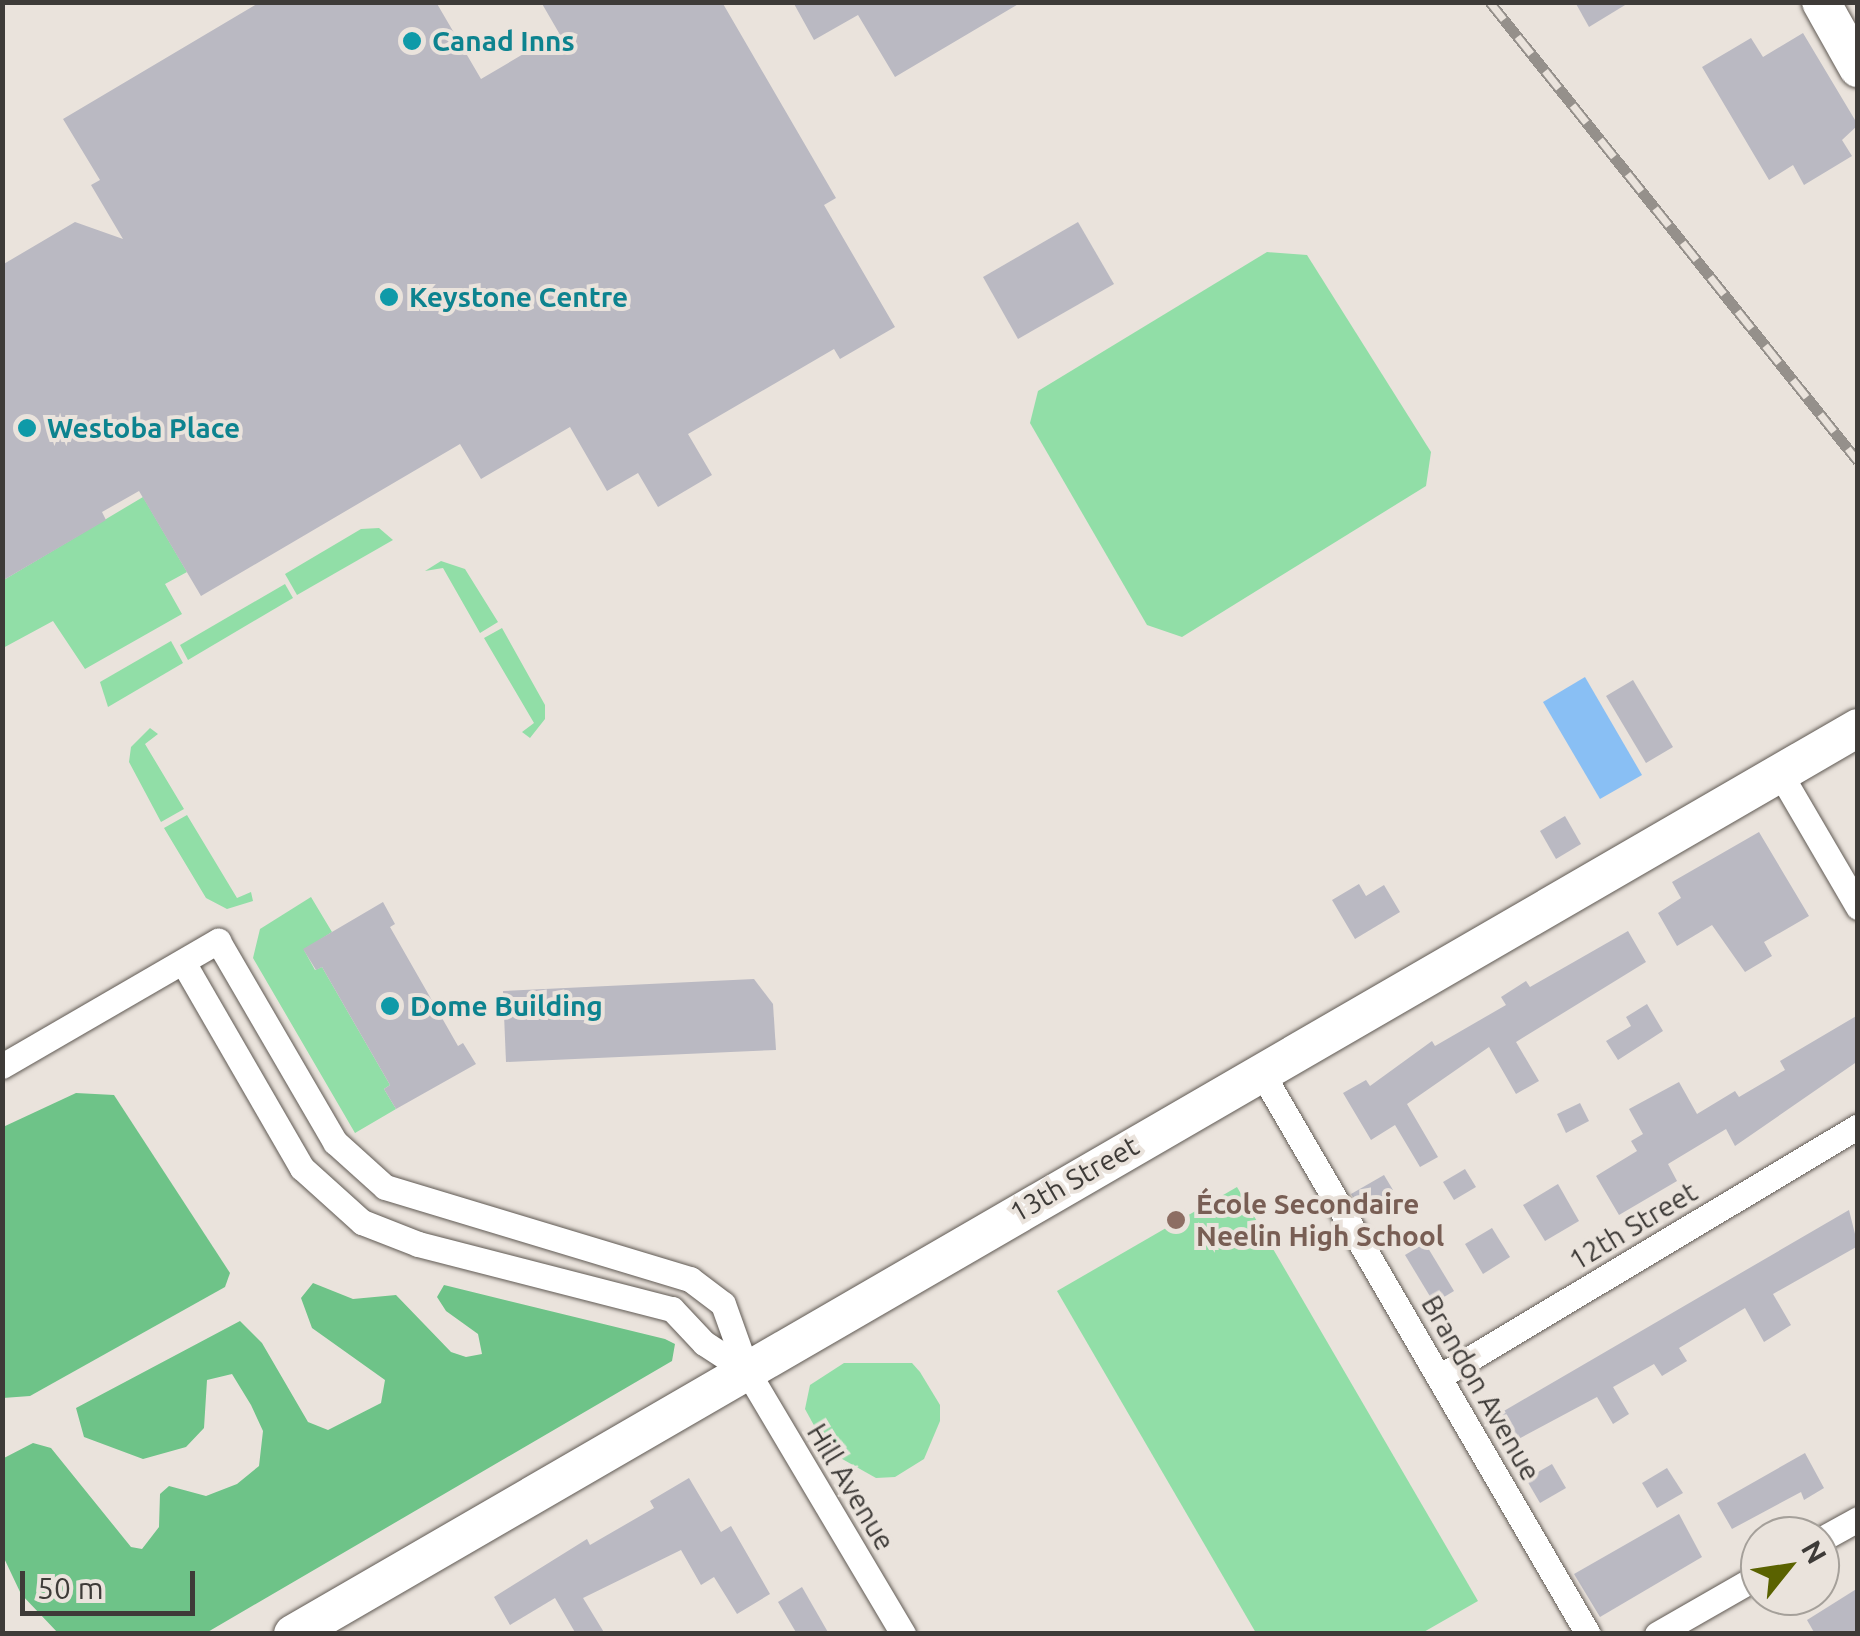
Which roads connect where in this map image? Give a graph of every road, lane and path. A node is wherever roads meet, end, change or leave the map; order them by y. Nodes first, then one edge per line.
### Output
1 (1821, 2) edge
2 (1858, 68) edge
3 (1858, 728) edge
4 (1778, 770) junction
5 (1858, 907) edge
6 (184, 962) junction
7 (2, 1066) edge
8 (1260, 1070) junction
9 (1858, 1126) edge
10 (747, 1371) junction
11 (1439, 1376) junction
12 (1740, 1586) edge
13 (293, 1634) edge
14 (903, 1634) edge
15 (1588, 1634) edge
16 (1657, 1634) edge

1 - 2 street
3 - 4 street, 13th Street
4 - 5 street
4 - 8 street, 13th Street
6 - 7 street
6 - 10 street
6 - 10 street, Hill Avenue
8 - 10 street, 13th Street
8 - 11 street, Brandon Avenue
9 - 11 street, 12th Street
10 - 13 street, 13th Street
10 - 14 street, Hill Avenue
11 - 15 street, Brandon Avenue
12 - 16 street

